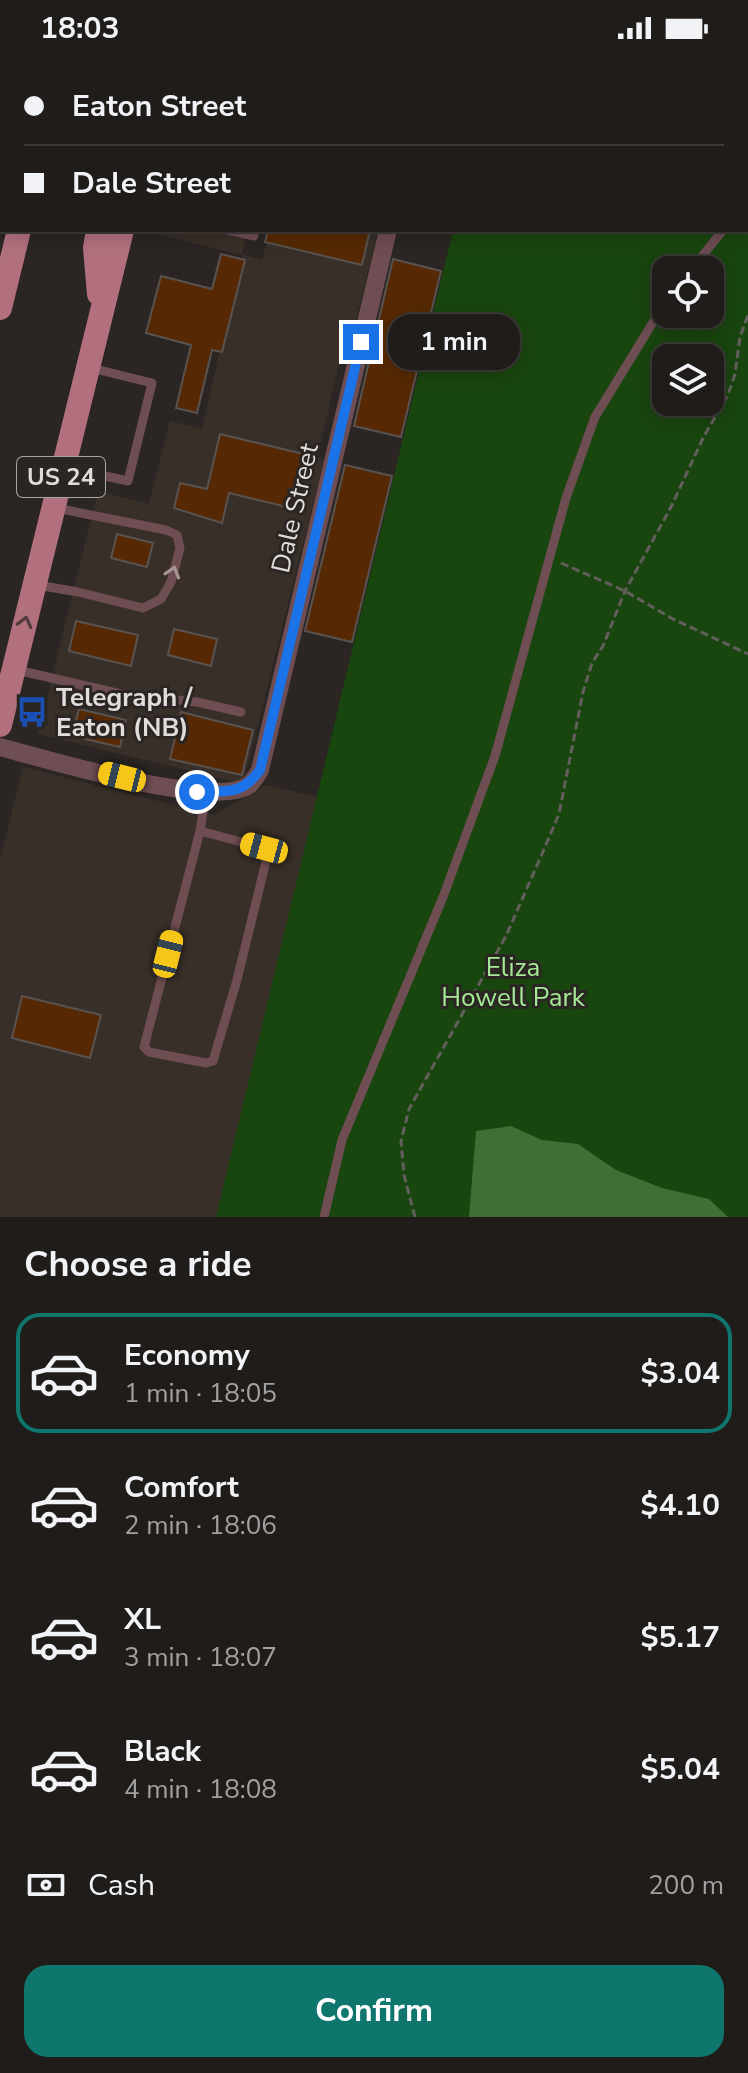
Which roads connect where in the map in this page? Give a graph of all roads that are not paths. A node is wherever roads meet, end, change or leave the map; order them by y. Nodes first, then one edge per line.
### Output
1 (19, 232) edge
2 (98, 232) edge
3 (121, 232) edge
4 (237, 232) edge
5 (388, 232) edge
6 (721, 232) edge
7 (254, 236) dead end
8 (702, 256) edge
9 (0, 308) edge
10 (100, 317) junction
11 (652, 324) edge
12 (88, 367) junction
13 (63, 467) junction
14 (53, 508) junction
15 (34, 584) junction
16 (13, 669) junction
17 (241, 712) dead end
18 (0, 725) edge
19 (0, 747) edge
20 (206, 792) junction
21 (200, 831) junction
22 (324, 1217) edge

1 - 9 main road
2 - 10 main road
3 - 10 main road, US 24
4 - 7 lane
5 - 20 street, Dale Street
6 - 8 lane
10 - 12 main road, US 24
11 - 22 lane
12 - 13 main road, US 24
12 - 13 lane
13 - 14 main road, US 24
14 - 15 main road, US 24
15 -> 14 lane
16 -> 15 main road, US 24
16 - 17 lane
16 - 18 main road, US 24
19 - 20 street
20 - 21 lane
21 - 21 lane

